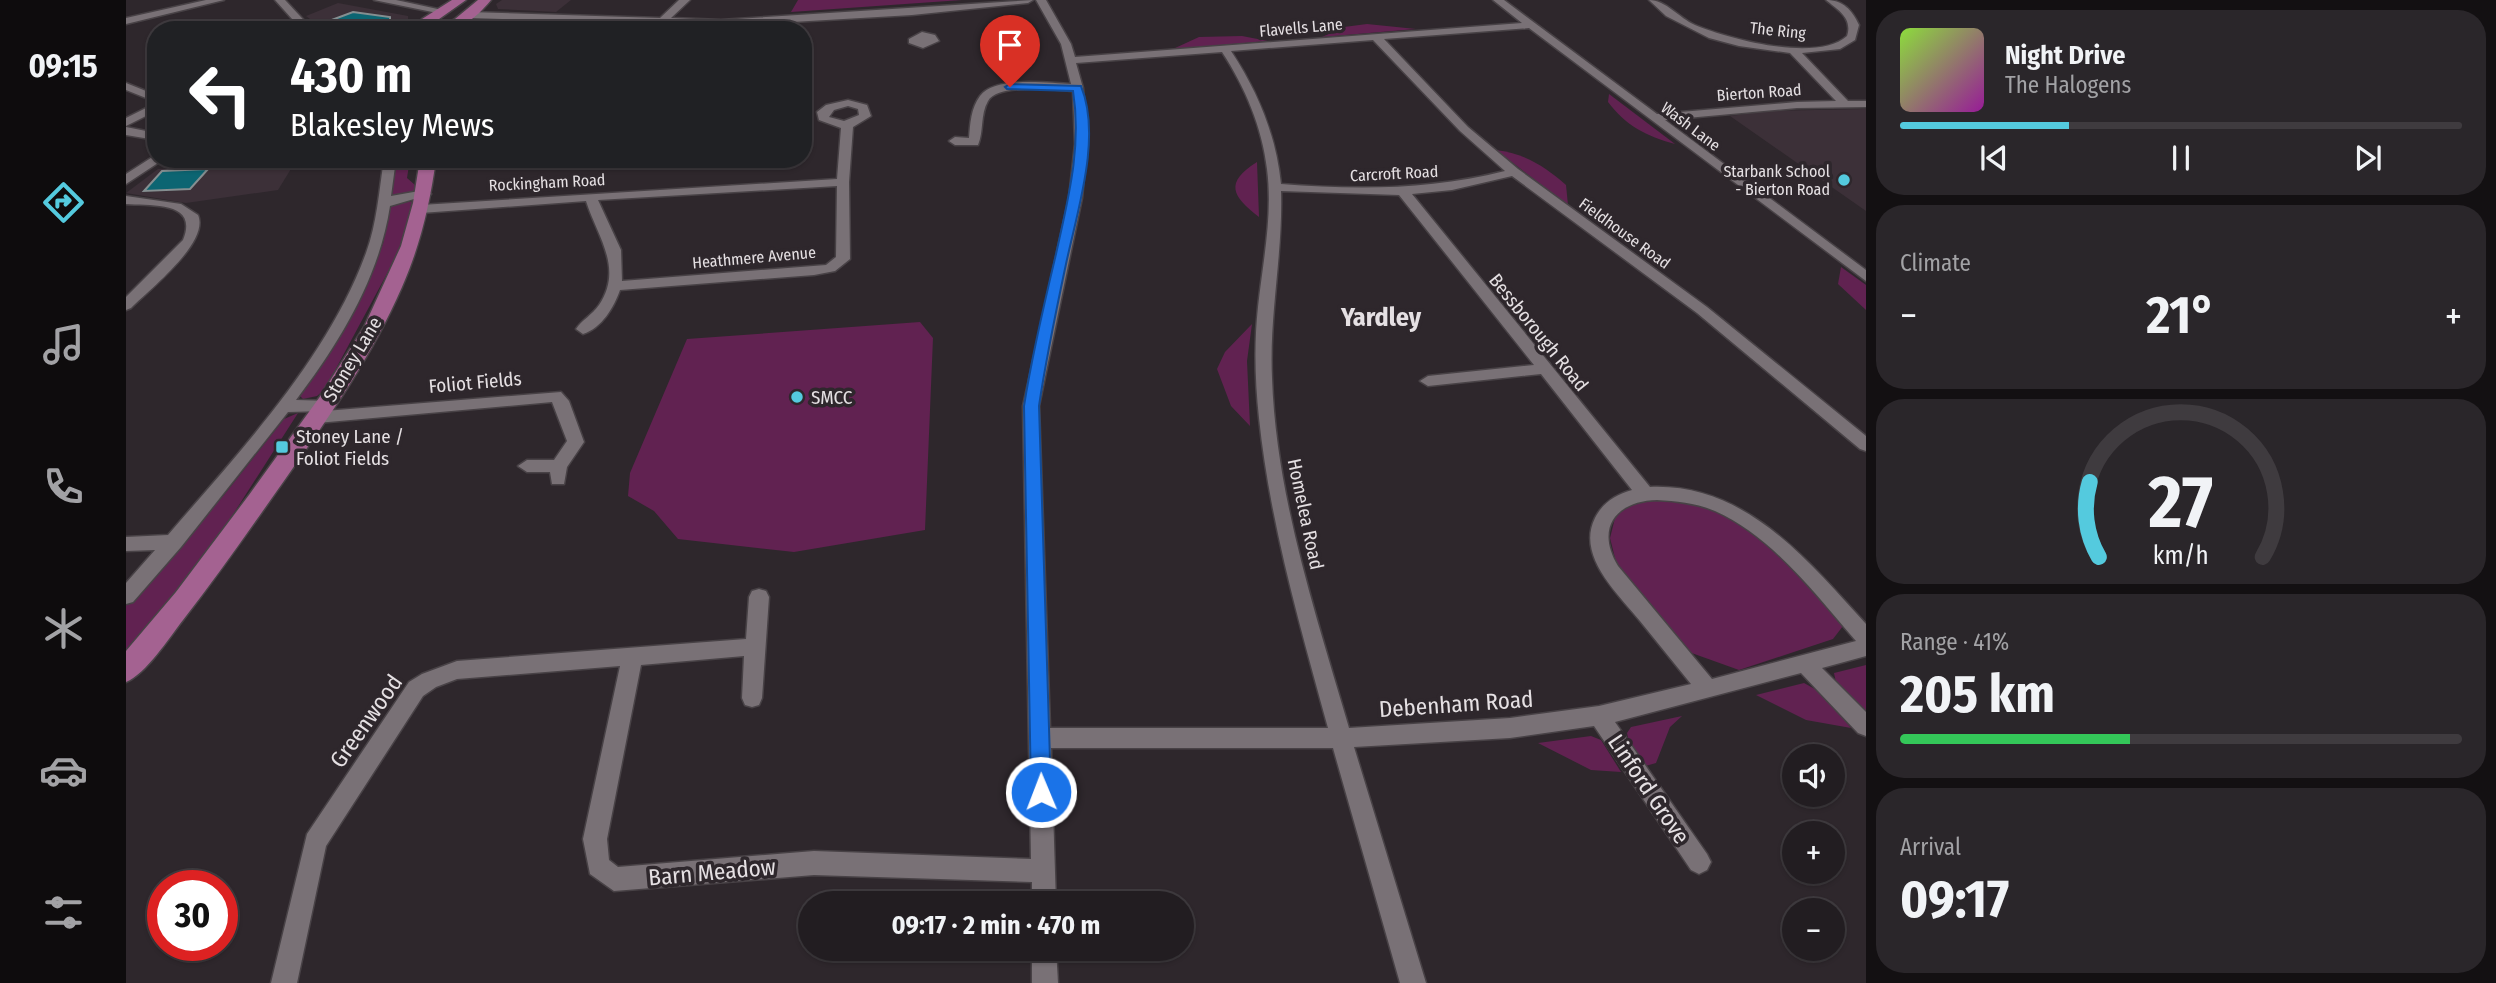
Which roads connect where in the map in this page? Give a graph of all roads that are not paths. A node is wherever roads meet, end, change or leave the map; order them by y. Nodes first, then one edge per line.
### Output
1 (219, 0) edge
2 (280, 0) edge
3 (379, 0) edge
4 (460, 0) edge
5 (485, 0) edge
6 (685, 0) edge
7 (1028, 0) edge
8 (1041, 0) edge
9 (1498, 0) edge
10 (1654, 0) edge
11 (1831, 0) edge
12 (443, 11) junction
13 (471, 12) junction
14 (912, 12) junction
15 (126, 20) edge
16 (300, 21) edge
17 (432, 21) edge
18 (456, 21) edge
19 (643, 21) edge
20 (663, 21) edge
21 (812, 22) edge
22 (1532, 25) junction
23 (922, 36) dead end
24 (1376, 37) junction
25 (1792, 49) junction
26 (1225, 50) junction
27 (1072, 60) junction
28 (126, 86) edge
29 (1078, 88) junction
30 (147, 95) edge
31 (1844, 103) junction
32 (1866, 104) edge
33 (147, 111) edge
34 (1654, 118) junction
35 (126, 123) edge
36 (847, 125) dead end
37 (126, 131) edge
38 (147, 135) edge
39 (955, 141) dead end
40 (147, 167) edge
41 (389, 168) edge
42 (427, 168) edge
43 (1514, 172) junction
44 (126, 180) edge
45 (843, 182) junction
46 (1275, 187) junction
47 (1404, 193) junction
48 (591, 197) junction
49 (126, 200) edge
50 (423, 201) junction
51 (383, 204) junction
52 (1866, 277) edge
53 (615, 286) junction
54 (126, 305) edge
55 (126, 317) edge
56 (583, 329) dead end
57 (1543, 369) junction
58 (1428, 381) dead end
59 (285, 406) junction
60 (321, 411) junction
61 (1866, 445) edge
62 (527, 466) dead end
63 (1645, 493) junction
64 (175, 542) junction
65 (126, 544) edge
66 (126, 596) edge
67 (759, 597) dead end
68 (1866, 638) edge
69 (1866, 646) edge
70 (755, 647) junction
71 (632, 658) junction
72 (130, 662) edge
73 (1803, 662) junction
74 (1709, 690) junction
75 (751, 698) dead end
76 (1599, 716) junction
77 (1866, 726) edge
78 (1040, 738) junction
79 (1340, 738) junction
80 (1699, 862) dead end
81 (1043, 872) junction
82 (1044, 891) edge
83 (1044, 961) edge
84 (284, 983) edge
85 (1045, 983) edge
86 (1413, 983) edge

1 - 15 street
2 - 16 street
3 - 12 street
4 - 12 main road
5 - 13 main road
6 - 20 street
7 - 14 street
8 - 27 street
9 - 22 street, Wash Lane
10 - 25 street, The Ring
11 - 25 street, The Ring
12 - 13 main road
12 - 17 main road
13 - 18 main road
13 - 19 street
14 - 21 street
14 - 23 street
22 - 24 street, Flavells Lane
22 - 34 street, Wash Lane
24 - 26 street, Flavells Lane
24 - 43 street, Fieldhouse Road
25 - 31 street
26 - 27 street, Flavells Lane
26 - 46 street, Homelea Road
27 - 29 street
28 - 30 street
29 - 39 street
29 - 78 street
31 - 32 street, Bierton Road
31 - 34 street, Bierton Road
33 - 35 street
34 - 52 street, Wash Lane
36 - 45 street, Heathmere Avenue
37 - 38 street
40 - 44 street
41 - 51 street
42 - 50 main road, Stoney Lane
43 - 47 street, Carcroft Road
43 - 61 street, Fieldhouse Road
45 - 48 street, Rockingham Road
45 - 53 street, Heathmere Avenue
46 - 47 street, Carcroft Road
46 - 79 street, Homelea Road
47 - 57 street, Bessborough Road
48 - 50 street, Rockingham Road
48 - 53 street
49 - 54 street
50 - 51 street, Rockingham Road
50 - 60 main road, Stoney Lane
51 - 59 street
53 - 56 street
54 - 55 street
57 - 58 street
57 - 63 street, Bessborough Road
59 - 60 street
59 - 64 street
60 - 62 street, Foliot Fields
60 - 72 main road, Stoney Lane
63 - 68 street
63 - 74 street
64 - 65 street
64 - 66 street
67 - 70 street
69 - 73 street, Debenham Road
70 - 71 street, Greenwood
70 - 75 street
71 - 81 street, Barn Meadow
71 - 84 street, Greenwood
73 - 74 street, Debenham Road
73 - 77 street
74 - 76 street, Debenham Road
76 - 79 street, Debenham Road
76 - 80 street, Linford Grove
78 - 79 street, Debenham Road
78 - 81 street
79 - 86 street, Homelea Road
81 - 82 street
83 - 85 street

